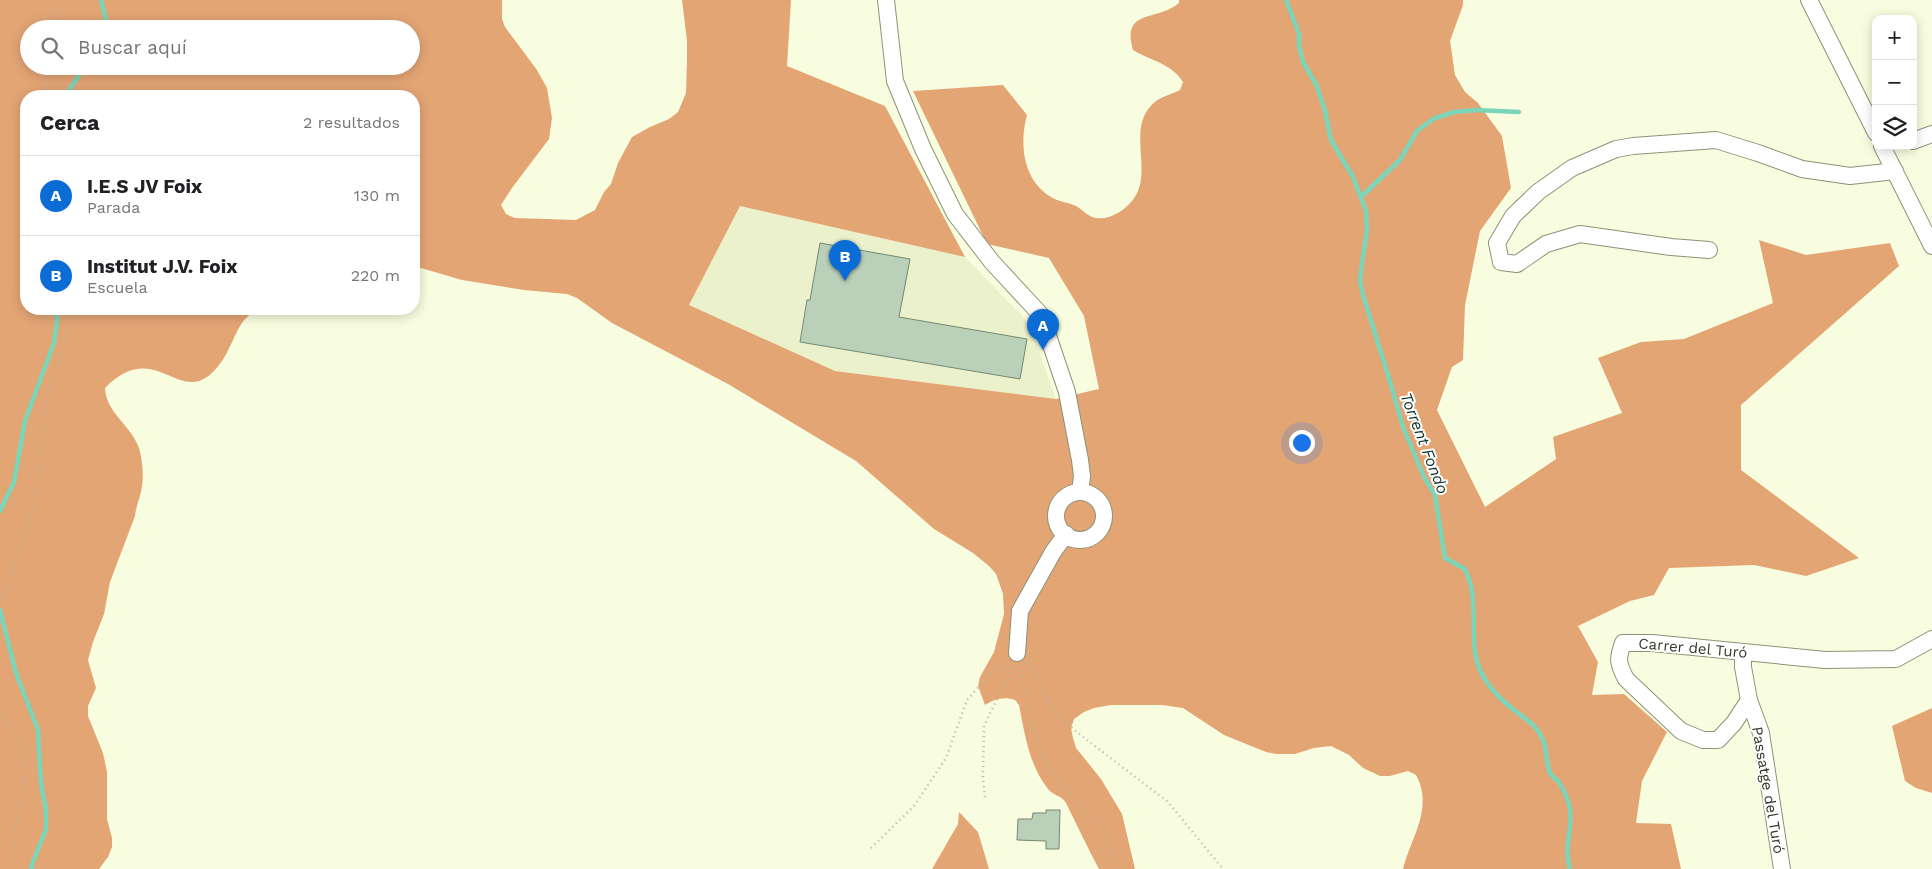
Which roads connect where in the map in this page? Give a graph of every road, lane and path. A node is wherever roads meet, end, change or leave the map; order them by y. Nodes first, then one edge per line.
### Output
1 (54, 0) edge
2 (886, 0) edge
3 (1809, 0) edge
4 (53, 20) edge
5 (48, 75) edge
6 (46, 90) edge
7 (1872, 125) edge
8 (1932, 134) edge
9 (1917, 140) edge
10 (1888, 150) edge
11 (1895, 171) junction
12 (1932, 246) edge
13 (1710, 250) dead end
14 (69, 315) edge
15 (1080, 492) junction
16 (1066, 534) junction
17 (0, 609) edge
18 (1932, 639) edge
19 (1743, 652) junction
20 (1017, 653) junction
21 (1749, 700) junction
22 (0, 715) edge
23 (985, 797) dead end
24 (871, 848) dead end
25 (16, 869) edge
26 (1117, 869) edge
27 (1223, 869) edge
28 (1782, 869) edge

1 - 4 path
2 - 15 street
3 - 7 street
5 - 6 path
8 - 9 street
10 - 11 street
11 - 12 street
11 - 13 street
14 - 17 path
15 - 16 street
15 - 16 street
16 - 20 street
18 - 19 street, Carrer del Turó
19 - 21 street, Passatge del Turó
19 - 21 street, Carrer del Turó
20 - 23 path
20 - 24 path
20 - 26 path
20 - 27 path
21 - 28 street, Passatge del Turó
22 - 25 path

